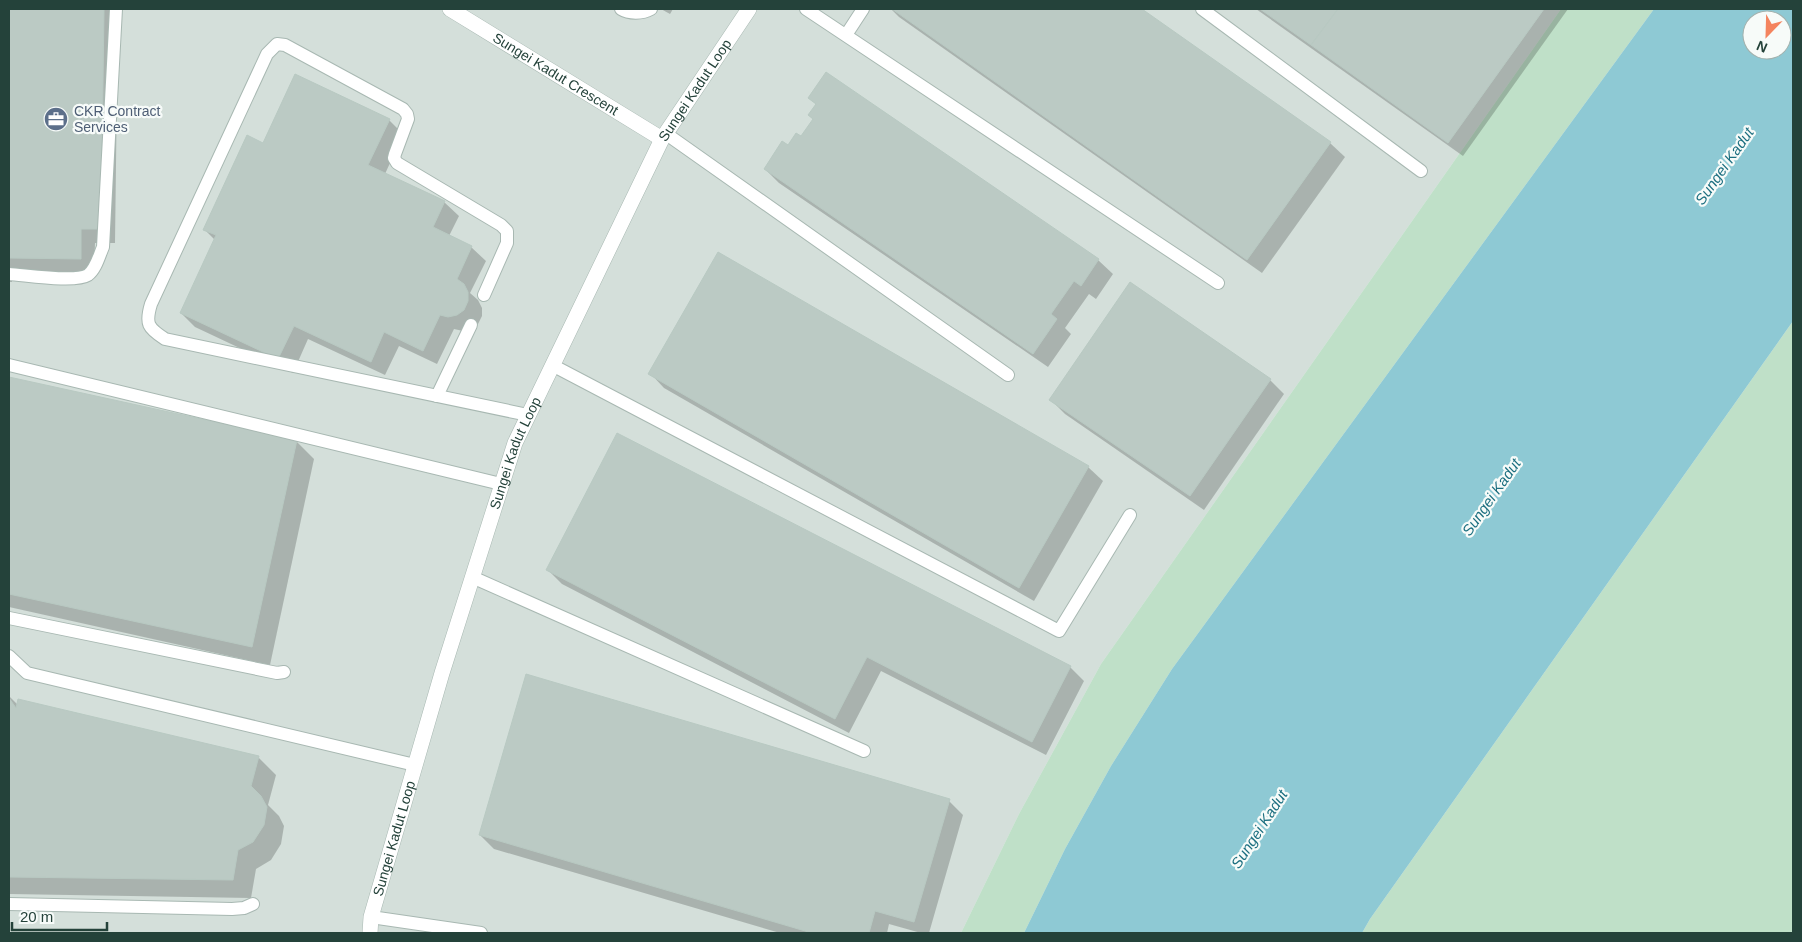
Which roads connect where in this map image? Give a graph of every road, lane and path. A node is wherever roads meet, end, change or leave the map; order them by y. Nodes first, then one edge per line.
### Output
1 (116, 9) edge
2 (450, 9) edge
3 (621, 9) edge
4 (651, 9) edge
5 (749, 9) edge
6 (806, 9) edge
7 (863, 9) edge
8 (1202, 9) edge
9 (846, 35) junction
10 (664, 136) junction
11 (1421, 171) dead end
12 (9, 274) edge
13 (1218, 283) dead end
14 (484, 296) dead end
15 (471, 325) dead end
16 (9, 365) edge
17 (552, 365) junction
18 (1008, 375) dead end
19 (437, 396) junction
20 (528, 415) junction
21 (501, 484) junction
22 (1130, 515) dead end
23 (472, 577) junction
24 (9, 618) edge
25 (9, 656) edge
26 (284, 672) dead end
27 (864, 750) dead end
28 (415, 765) junction
29 (9, 904) edge
30 (253, 904) dead end
31 (371, 917) junction
32 (370, 933) edge
33 (481, 933) edge

1 - 12 lane
2 - 10 street, Sungei Kadut Crescent
3 - 4 lane
5 - 10 street, Sungei Kadut Loop
6 - 9 lane
7 - 9 lane
8 - 11 lane
9 - 13 lane
10 - 17 street, Sungei Kadut Loop
10 - 18 lane
14 - 19 lane
15 - 19 lane
16 - 21 lane
17 - 20 street, Sungei Kadut Loop
17 - 22 lane
19 - 20 lane
20 - 21 street, Sungei Kadut Loop
21 - 23 street, Sungei Kadut Loop
23 - 27 lane
23 - 28 street, Sungei Kadut Loop
24 - 26 lane
25 - 28 lane
28 - 31 street, Sungei Kadut Loop
29 - 30 lane
31 - 32 street, Sungei Kadut Loop
31 - 33 lane

